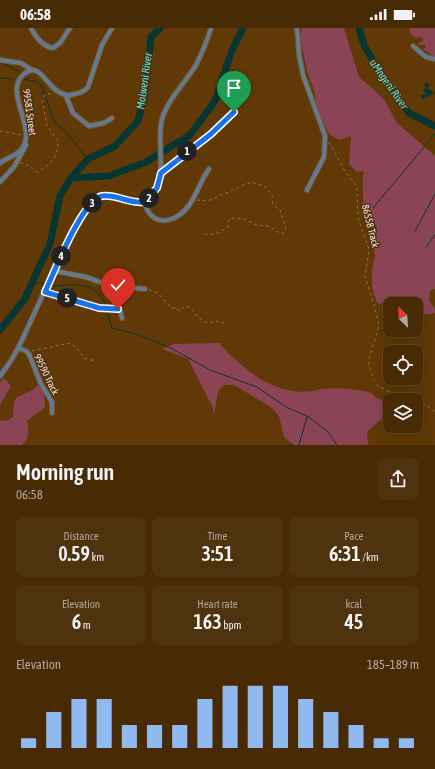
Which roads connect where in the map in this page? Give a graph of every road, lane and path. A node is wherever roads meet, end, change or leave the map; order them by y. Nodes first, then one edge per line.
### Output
1 (32, 28) edge
2 (70, 28) edge
3 (112, 28) edge
4 (211, 28) edge
5 (297, 28) edge
6 (413, 46) dead end
7 (435, 59) edge
8 (0, 60) edge
9 (33, 70) junction
10 (60, 95) junction
11 (66, 96) junction
12 (234, 112) dead end
13 (112, 118) dead end
14 (0, 131) edge
15 (26, 134) junction
16 (325, 136) junction
17 (26, 141) junction
18 (0, 163) edge
19 (14, 167) junction
20 (209, 169) dead end
21 (161, 173) junction
22 (0, 182) edge
23 (307, 190) dead end
24 (194, 197) junction
25 (144, 202) junction
26 (202, 231) dead end
27 (55, 271) junction
28 (145, 289) joint
29 (45, 292) junction
30 (122, 318) dead end
31 (224, 323) dead end
32 (18, 348) junction
33 (28, 352) junction
34 (95, 361) dead end
35 (0, 376) edge
36 (391, 393) edge
37 (423, 405) edge
38 (435, 412) edge
39 (52, 414) dead end

1 - 2 street
3 - 11 street
4 - 21 street
5 - 16 street
6 - 7 street
8 - 9 street
9 - 10 street
9 - 15 street, 99581 Street
10 - 11 street
10 - 19 path
11 - 13 street
12 - 21 path
14 - 15 path
15 - 17 street, 99581 Street
16 - 23 street
16 - 36 path, 86558 Track
17 - 18 street, 99581 Street
17 - 19 street
19 - 22 street
20 - 24 street
21 - 25 street
24 - 25 street
24 - 26 path
25 - 27 street
27 - 28 street
27 - 29 street
28 - 31 path
29 - 30 street
29 - 32 street
32 - 33 street, 99590 Track
32 - 35 street
33 - 34 path
33 - 39 street, 99590 Track
37 - 38 path

